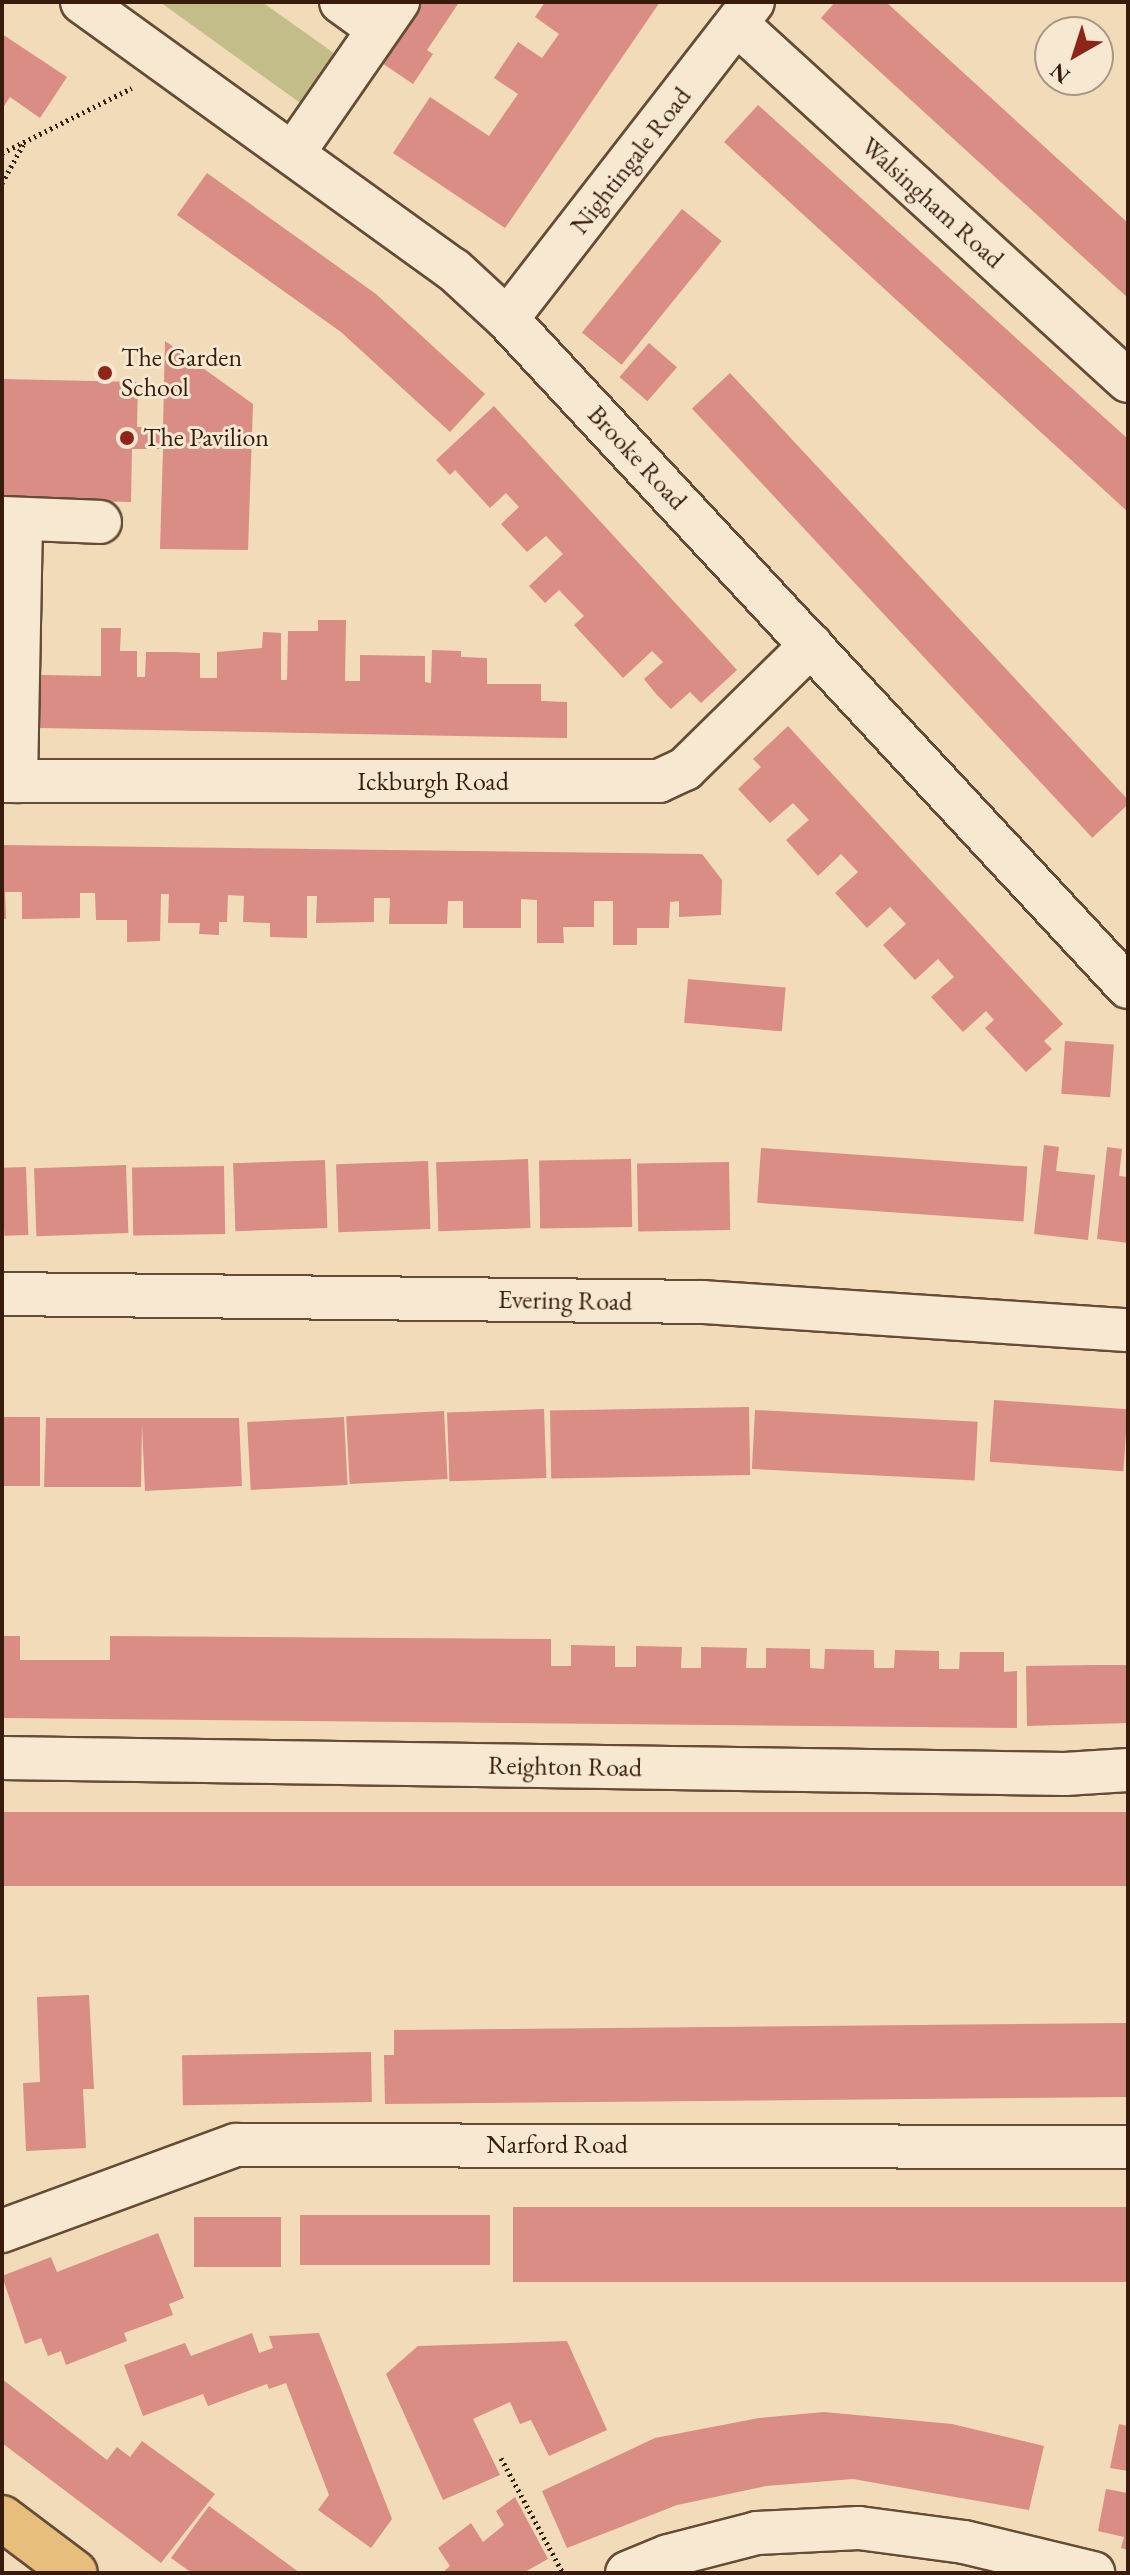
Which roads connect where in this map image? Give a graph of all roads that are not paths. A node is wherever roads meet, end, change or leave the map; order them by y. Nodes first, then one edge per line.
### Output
1 (91, 4) edge
2 (367, 7) edge
3 (745, 13) edge
4 (294, 152) junction
5 (507, 319) junction
6 (1128, 381) edge
7 (12, 519) edge
8 (100, 522) dead end
9 (811, 645) junction
10 (9, 781) edge
11 (1128, 987) edge
12 (2, 1294) edge
13 (1128, 1330) edge
14 (2, 1758) edge
15 (1128, 1770) edge
16 (1128, 2147) edge
17 (2, 2231) edge
18 (2, 2518) edge
19 (75, 2573) edge
20 (627, 2573) edge
21 (1093, 2573) edge

1 - 4 street, Brooke Road
2 - 4 street
3 - 5 street, Nightingale Road
3 - 6 street, Walsingham Road
4 - 5 street, Brooke Road
5 - 9 street, Brooke Road
7 - 8 street
7 - 10 street
9 - 10 street, Ickburgh Road
9 - 11 street, Brooke Road
12 - 13 street, Evering Road
14 - 15 street, Reighton Road
16 - 17 street, Narford Road
18 - 19 main road
20 - 21 street

